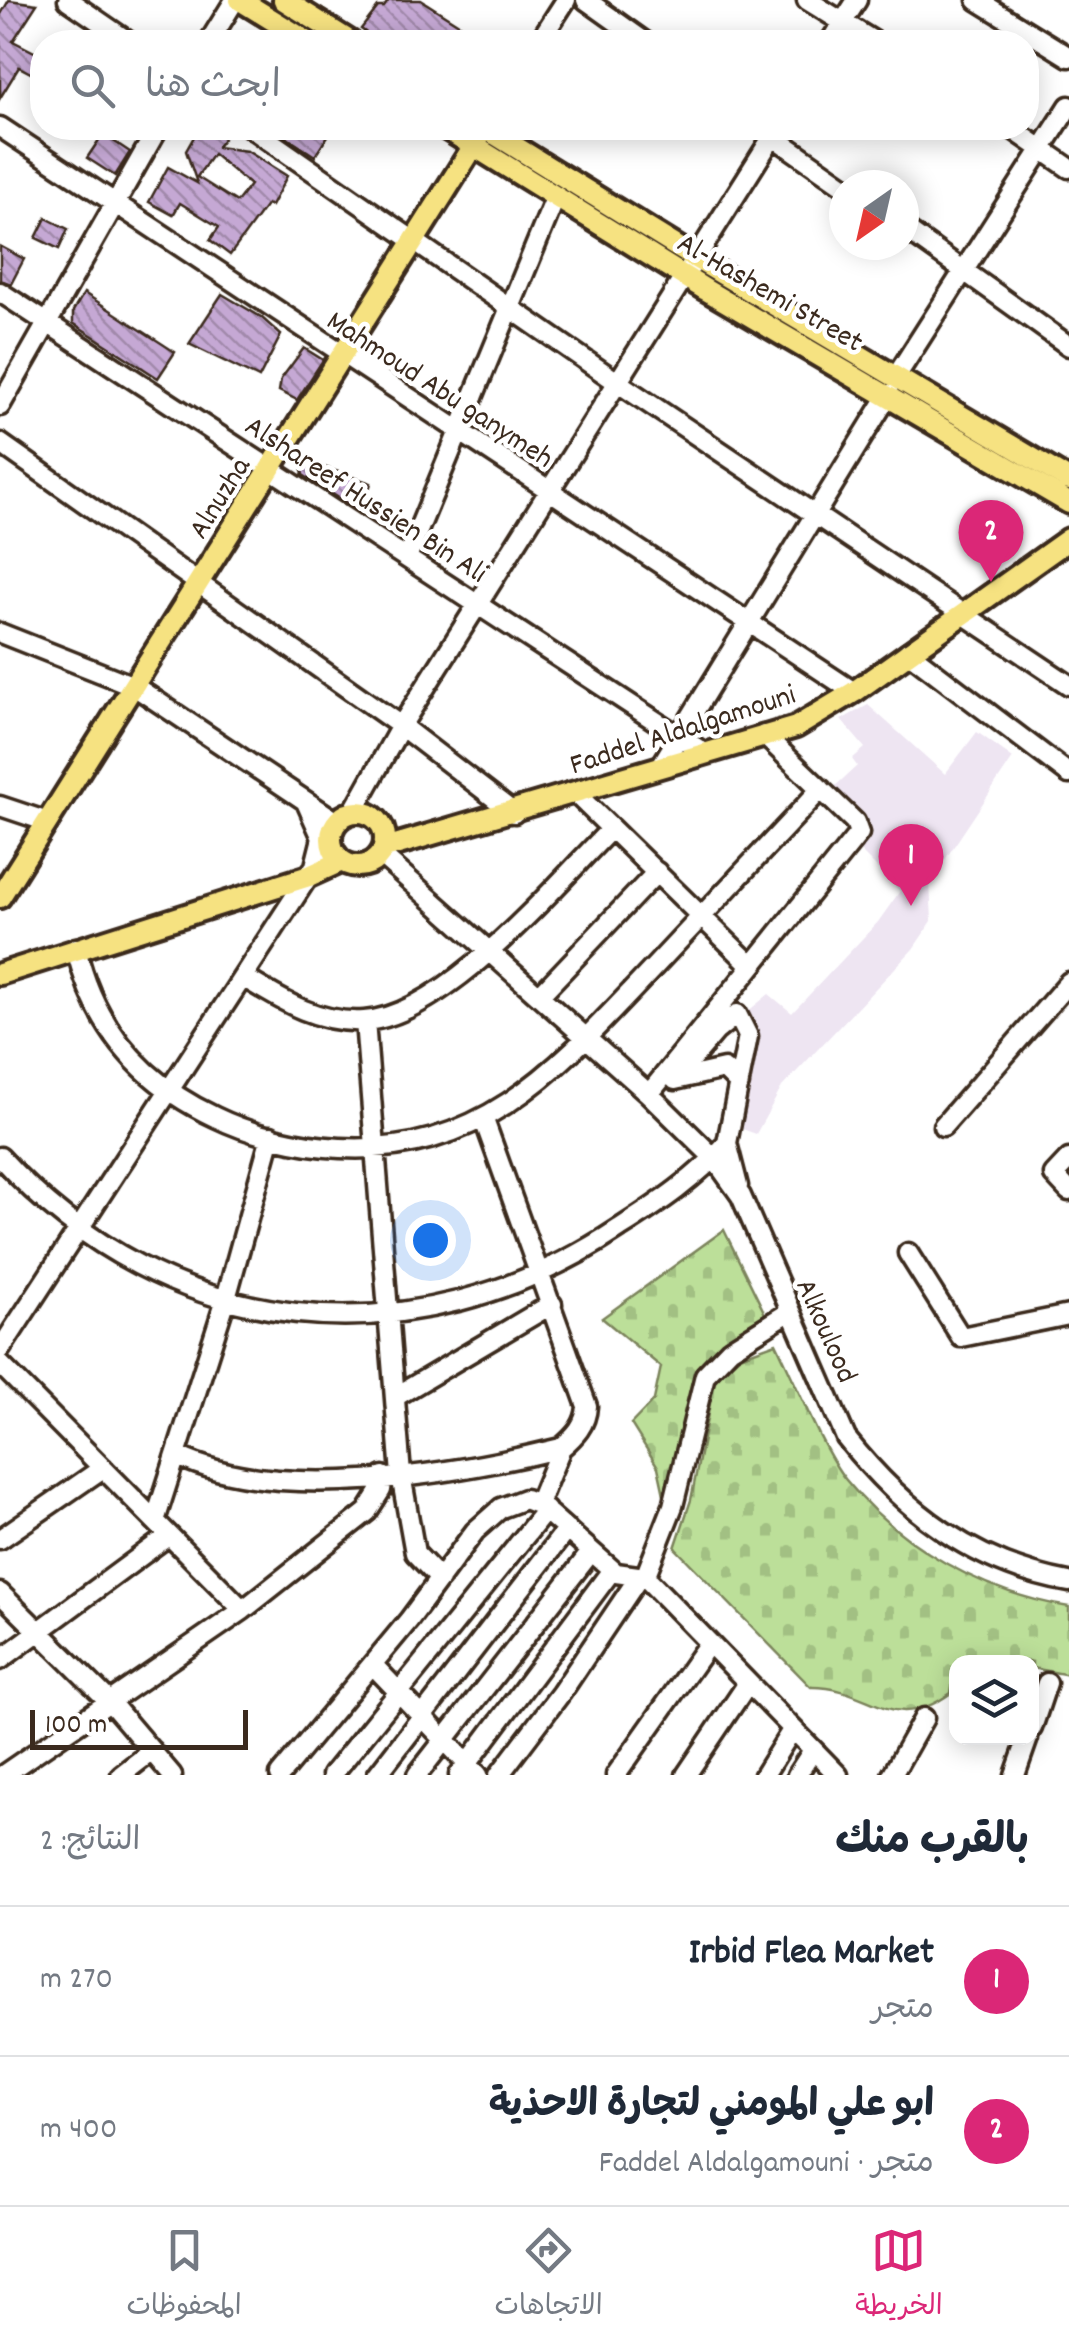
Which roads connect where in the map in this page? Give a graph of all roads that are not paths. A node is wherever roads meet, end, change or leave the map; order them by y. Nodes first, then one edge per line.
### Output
1 (68, 0) edge
2 (238, 0) edge
3 (284, 0) edge
4 (566, 0) edge
5 (586, 0) edge
6 (806, 0) edge
7 (857, 0) edge
8 (976, 0) edge
9 (842, 23) junction
10 (112, 30) edge
11 (217, 30) edge
12 (288, 30) edge
13 (332, 30) edge
14 (547, 30) edge
15 (627, 30) edge
16 (838, 30) edge
17 (854, 30) edge
18 (1025, 30) edge
19 (1039, 39) edge
20 (1069, 57) edge
21 (1069, 106) edge
22 (0, 127) edge
23 (151, 140) edge
24 (268, 140) edge
25 (477, 140) edge
26 (488, 140) edge
27 (490, 140) edge
28 (764, 140) edge
29 (783, 140) edge
30 (1030, 140) edge
31 (1043, 148) junction
32 (1069, 168) edge
33 (829, 175) edge
34 (556, 196) junction
35 (114, 206) junction
36 (919, 238) edge
37 (416, 243) junction
38 (691, 268) junction
39 (964, 270) junction
40 (0, 292) edge
41 (510, 308) junction
42 (47, 323) junction
43 (1069, 346) edge
44 (342, 356) junction
45 (617, 382) junction
46 (893, 385) junction
47 (0, 406) edge
48 (459, 432) junction
49 (0, 443) edge
50 (272, 469) junction
51 (1069, 480) edge
52 (546, 491) junction
53 (1069, 503) edge
54 (815, 515) junction
55 (1069, 539) edge
56 (408, 555) junction
57 (198, 586) junction
58 (478, 603) junction
59 (964, 613) junction
60 (749, 623) junction
61 (0, 633) edge
62 (908, 652) junction
63 (1069, 685) edge
64 (134, 686) junction
65 (854, 692) junction
66 (401, 726) junction
67 (764, 735) junction
68 (679, 736) junction
69 (704, 752) junction
70 (662, 764) junction
71 (1069, 774) edge
72 (822, 789) junction
73 (576, 794) junction
74 (306, 802) junction
75 (0, 806) edge
76 (514, 812) junction
77 (345, 817) junction
78 (48, 822) junction
79 (610, 830) junction
80 (383, 852) junction
81 (342, 861) junction
82 (657, 872) junction
83 (309, 876) junction
84 (266, 890) junction
85 (0, 896) edge
86 (704, 914) junction
87 (273, 929) junction
88 (76, 948) junction
89 (489, 950) junction
90 (750, 964) junction
91 (0, 974) edge
92 (243, 977) junction
93 (1069, 982) edge
94 (540, 996) junction
95 (366, 1021) junction
96 (586, 1039) junction
97 (675, 1080) junction
98 (739, 1084) junction
99 (170, 1092) junction
100 (654, 1098) junction
101 (484, 1120) junction
102 (943, 1126) dead end
103 (271, 1136) junction
104 (727, 1143) junction
105 (376, 1150) junction
106 (0, 1158) edge
107 (714, 1158) junction
108 (1069, 1159) edge
109 (1069, 1191) edge
110 (740, 1196) junction
111 (81, 1232) junction
112 (908, 1253) dead end
113 (542, 1276) junction
114 (226, 1302) junction
115 (552, 1304) junction
116 (789, 1312) junction
117 (388, 1314) junction
118 (1069, 1315) edge
119 (0, 1350) edge
120 (0, 1364) edge
121 (395, 1397) junction
122 (561, 1448) junction
123 (178, 1456) junction
124 (103, 1468) junction
125 (392, 1476) junction
126 (542, 1507) junction
127 (155, 1521) junction
128 (567, 1529) junction
129 (168, 1536) junction
130 (0, 1539) edge
131 (591, 1552) junction
132 (612, 1570) junction
133 (642, 1577) junction
134 (440, 1579) junction
135 (1069, 1582) edge
136 (0, 1593) edge
137 (243, 1610) junction
138 (39, 1632) junction
139 (707, 1646) junction
140 (0, 1660) edge
141 (373, 1665) junction
142 (1047, 1683) dead end
143 (746, 1686) junction
144 (399, 1694) junction
145 (110, 1702) junction
146 (1039, 1707) edge
147 (422, 1718) junction
148 (924, 1718) dead end
149 (792, 1730) junction
150 (444, 1738) junction
151 (1026, 1745) edge
152 (812, 1750) junction
153 (162, 1762) edge
154 (468, 1771) edge
155 (835, 1774) edge
156 (4, 1775) edge
157 (121, 1775) edge
158 (148, 1775) edge
159 (280, 1775) edge
160 (332, 1775) edge
161 (376, 1775) edge
162 (416, 1775) edge
163 (499, 1775) edge
164 (616, 1775) edge
165 (686, 1775) edge
166 (764, 1775) edge
167 (797, 1775) edge
168 (892, 1775) edge
169 (1015, 1775) edge

1 - 10 street
2 - 11 street
2 - 12 main road
3 - 13 main road
4 - 14 street
5 - 15 street
6 - 9 street
7 - 9 street
8 - 18 street
9 - 16 street
9 - 17 street
19 - 20 street
21 - 31 street
22 - 35 street, Mahmoud Abu ganymeh
23 - 35 street
24 - 37 street
25 - 37 main road, Alnuzha
26 - 34 main road, Al-Hashemi Street
27 - 38 main road, Al-Hashemi Street
28 - 38 street
29 - 33 street
30 - 31 street
31 - 32 street
31 - 39 street
34 - 38 main road, Al-Hashemi Street
34 - 41 street
35 - 42 street
35 - 44 street, Mahmoud Abu ganymeh
36 - 39 street
37 - 41 street
37 - 44 main road, Alnuzha
38 - 45 street
38 - 46 main road, Al-Hashemi Street
39 - 43 street
39 - 46 street
40 - 42 street, Alshareef Hussien Bin Ali
41 - 45 street
41 - 48 street
42 - 47 street
42 - 50 street, Alshareef Hussien Bin Ali
44 - 48 street, Mahmoud Abu ganymeh
44 - 50 main road, Alnuzha
45 - 52 street
45 - 54 street
46 - 51 main road, Al-Hashemi Street
46 - 53 main road, Al-Hashemi Street
46 - 54 street
48 - 52 street, Mahmoud Abu ganymeh
48 - 56 street
49 - 57 street
50 - 56 street, Alshareef Hussien Bin Ali
50 - 57 main road, Alnuzha
52 - 58 street
52 - 60 street, Mahmoud Abu ganymeh
54 - 59 street
54 - 60 street
55 - 59 main road, Faddel Aldalgamouni
56 - 58 street, Alshareef Hussien Bin Ali
57 - 64 main road, Alnuzha
57 - 66 street
58 - 66 street
58 - 68 street, Alshareef Hussien Bin Ali
59 - 62 main road, Faddel Aldalgamouni
59 - 63 street
60 - 65 street, Mahmoud Abu ganymeh
60 - 68 street
61 - 64 street
62 - 65 main road, Faddel Aldalgamouni
62 - 71 street
64 - 74 street
64 - 78 main road, Alnuzha
65 - 67 main road, Faddel Aldalgamouni
66 - 76 street
66 - 77 street
67 - 69 main road, Faddel Aldalgamouni
67 - 72 street
68 - 69 street, Alshareef Hussien Bin Ali
68 - 70 street
69 - 70 main road, Faddel Aldalgamouni
70 - 73 main road, Faddel Aldalgamouni
72 - 86 street
72 - 90 street
73 - 76 main road, Faddel Aldalgamouni
73 - 79 street
74 - 77 street
74 - 83 street
75 - 78 street
76 - 80 main road, Faddel Aldalgamouni
77 - 80 main road
77 - 81 main road
78 - 85 main road, Alnuzha
79 - 82 street
79 - 89 street
80 - 81 main road
80 - 89 street, Alkoulood
81 - 83 main road
82 - 86 street
82 - 94 street
83 - 84 main road
83 - 87 street
84 - 87 street
84 - 88 main road
86 - 90 street
86 - 96 street
87 - 92 street
88 - 91 main road
88 - 99 street
89 - 94 street, Alkoulood
89 - 95 street
90 - 100 street
92 - 95 street
92 - 99 street
93 - 102 street
94 - 96 street, Alkoulood
95 - 105 street
96 - 100 street, Alkoulood
96 - 101 street
97 - 98 street
97 - 98 street
97 - 100 street
98 - 104 street
99 - 103 street
99 - 111 street
100 - 107 street, Alkoulood
101 - 105 street
101 - 113 street
103 - 105 street
103 - 114 street
104 - 107 street
104 - 110 street
105 - 117 street
106 - 111 street
107 - 110 street, Alkoulood
107 - 113 street
108 - 109 street
110 - 116 street, Alkoulood
111 - 114 street
111 - 119 street
112 - 118 street
113 - 115 street
113 - 117 street
114 - 117 street
114 - 123 street
115 - 121 street
115 - 122 street
116 - 133 street
116 - 135 street, Alkoulood
117 - 121 street
120 - 124 street
121 - 125 street
122 - 125 street
122 - 126 street
123 - 125 street
123 - 127 street
124 - 127 street
124 - 130 street
125 - 134 street
125 - 137 street
126 - 128 street
126 - 134 street
126 - 144 street
127 - 129 street
128 - 131 street
128 - 147 street
129 - 137 street
129 - 138 street
131 - 132 street
131 - 150 street
132 - 133 street
132 - 154 street
133 - 139 street
133 - 163 street
134 - 141 street
136 - 138 street
137 - 145 street
138 - 140 street
138 - 145 street
139 - 143 street
139 - 164 street
141 - 144 street
141 - 159 street
142 - 146 street
143 - 149 street
143 - 165 street
144 - 147 street
144 - 160 street
145 - 153 street
145 - 156 street
147 - 150 street
147 - 161 street
148 - 168 street
149 - 152 street
149 - 166 street
150 - 154 street
150 - 162 street
151 - 169 street
152 - 155 street
152 - 167 street
153 - 157 street
153 - 158 street

